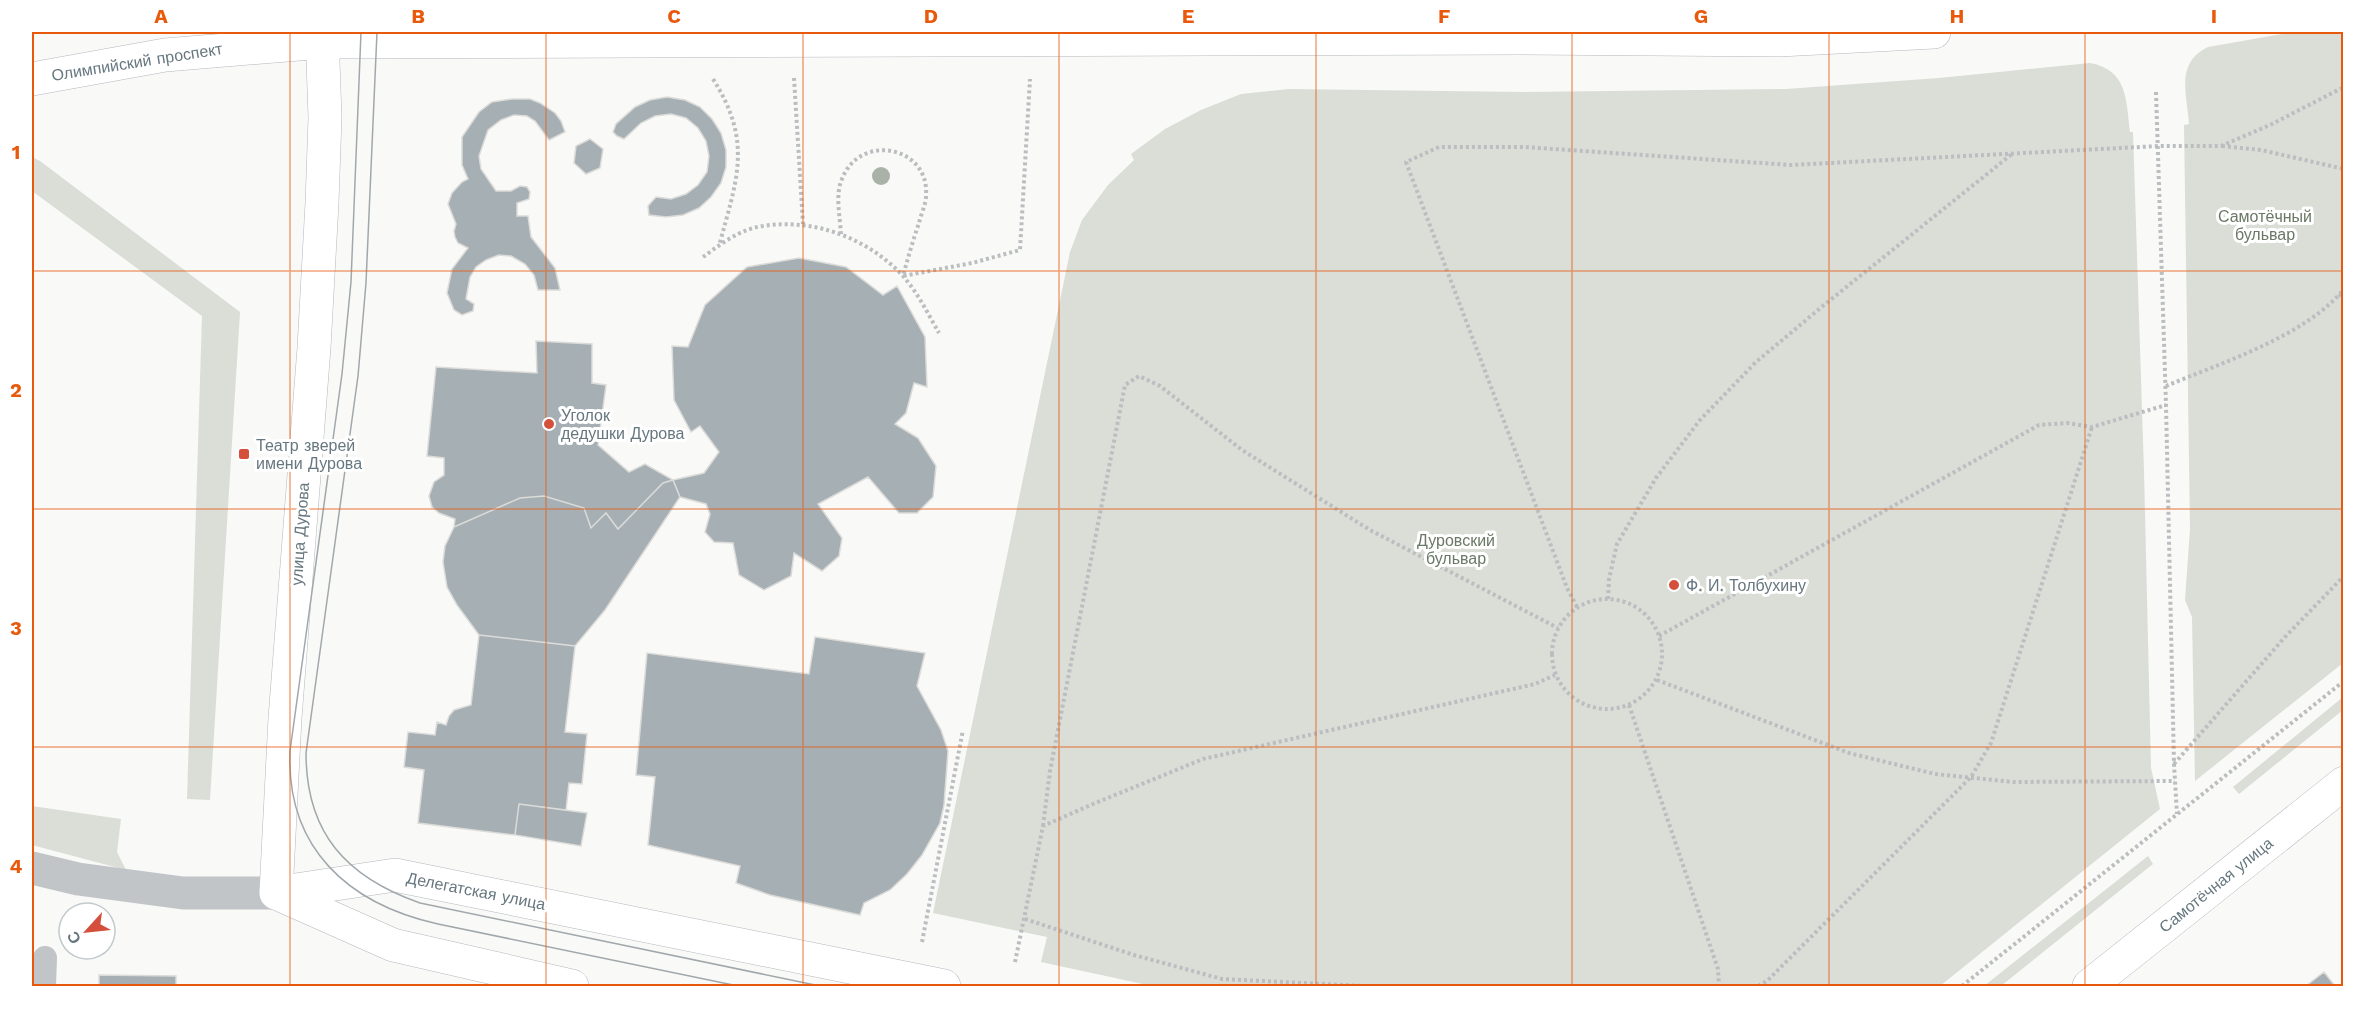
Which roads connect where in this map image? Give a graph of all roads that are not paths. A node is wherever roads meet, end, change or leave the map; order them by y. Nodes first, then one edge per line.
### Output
1 (1934, 32) edge
2 (323, 37) edge
3 (32, 79) edge
4 (2343, 783) edge
5 (32, 868) edge
6 (276, 893) junction
7 (45, 958) dead end
8 (2095, 983) edge
9 (44, 987) edge
10 (572, 987) edge
11 (944, 987) edge

1 - 2 main road, Олимпийский проспект
2 - 3 main road, Олимпийский проспект
2 - 6 main road, улица Дурова
4 - 8 main road, Самотёчная улица
5 - 6 street
6 - 10 main road
6 - 11 main road, Делегатская улица
7 - 9 lane

